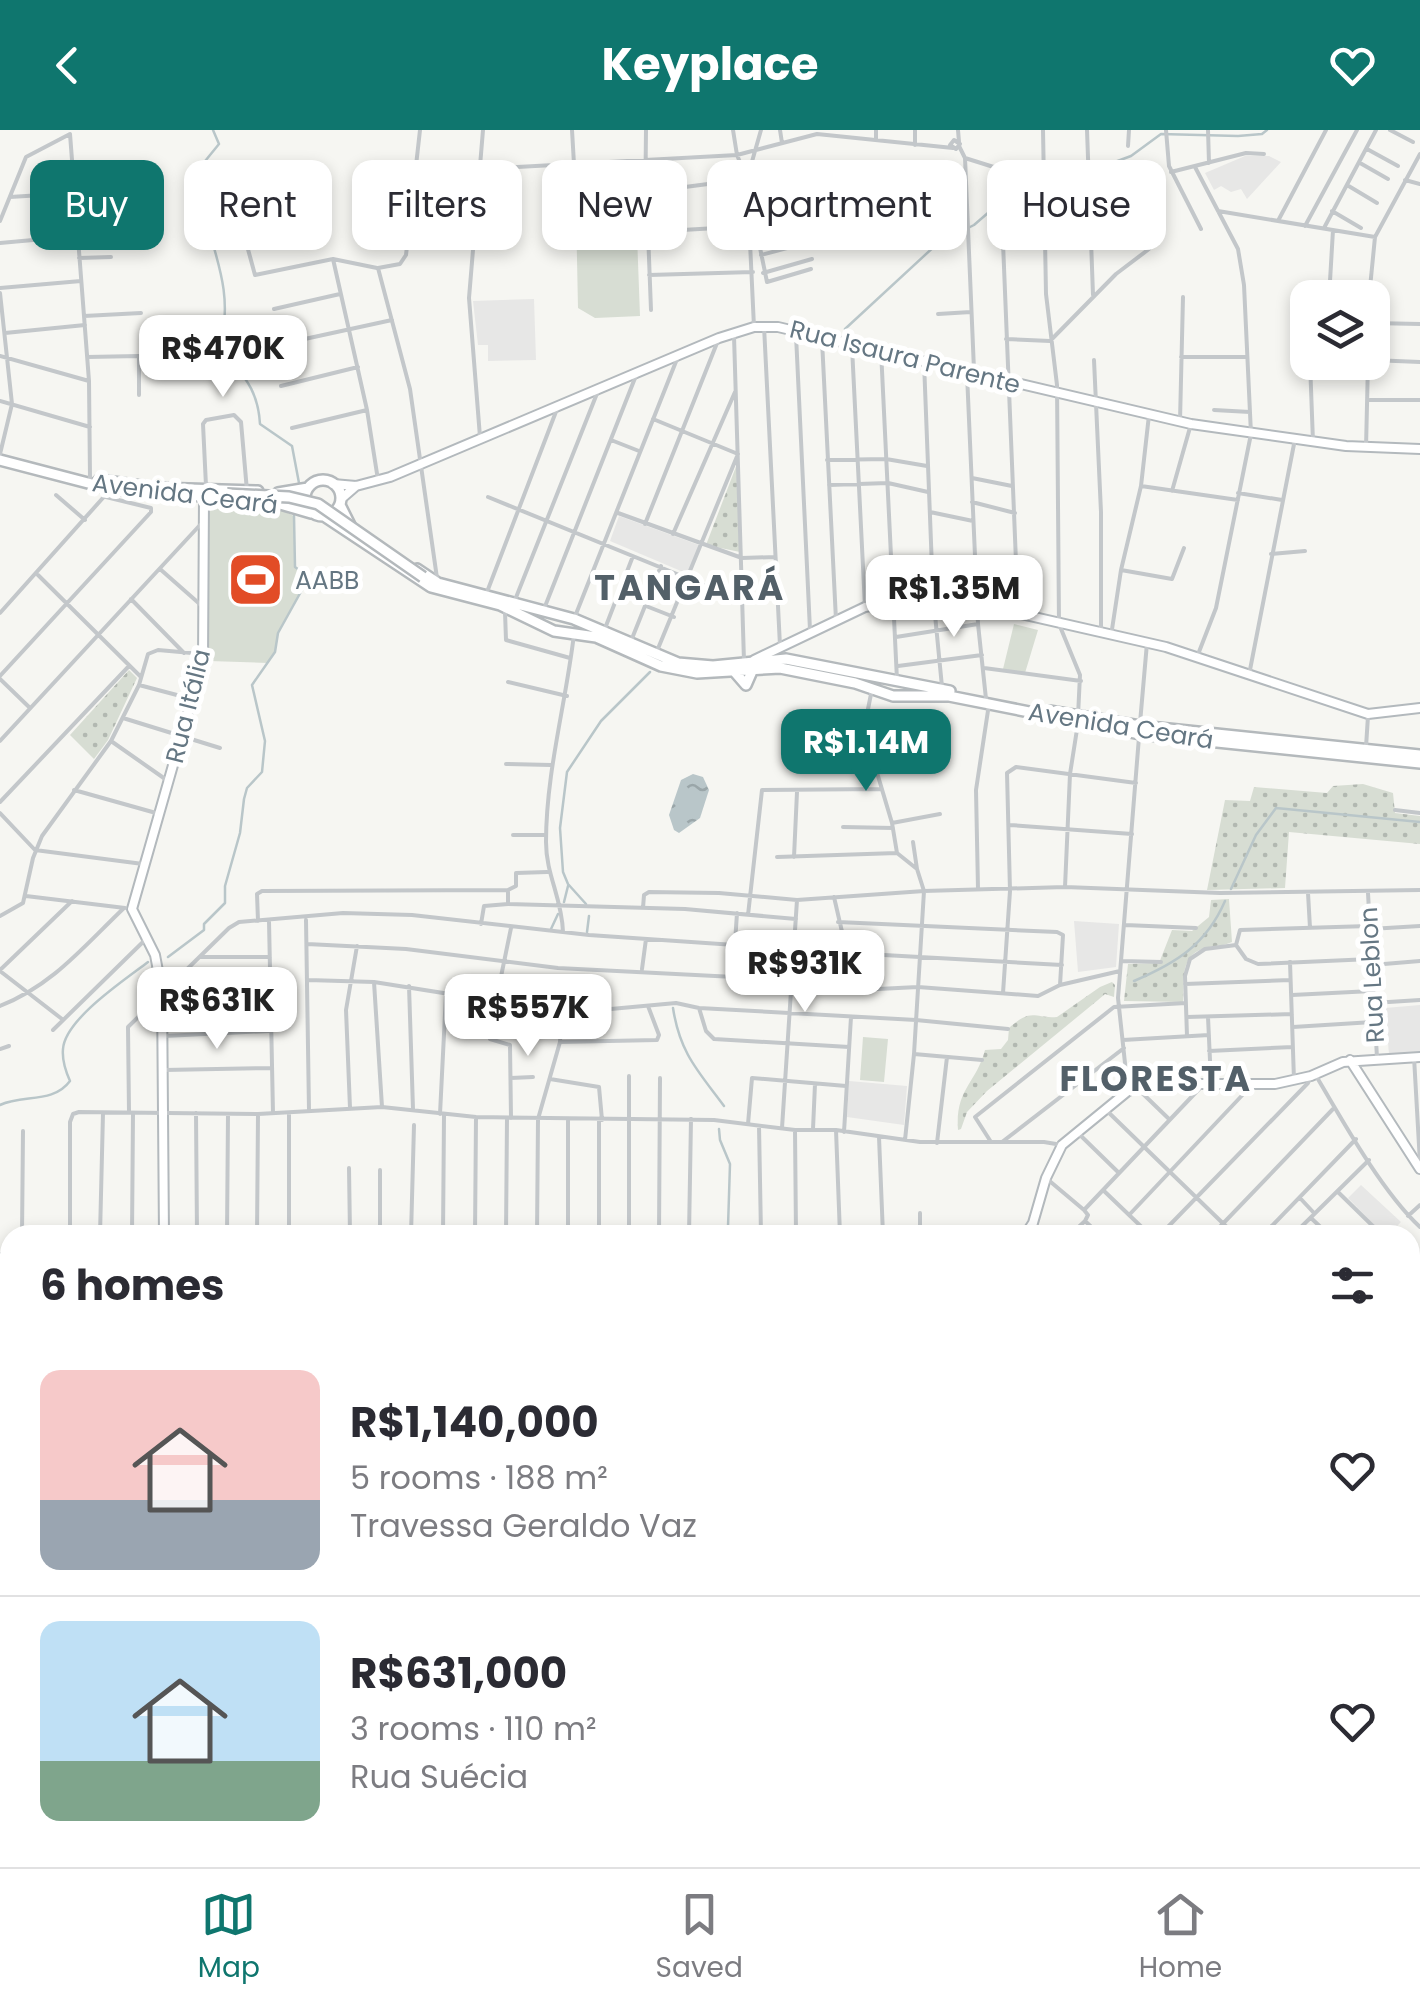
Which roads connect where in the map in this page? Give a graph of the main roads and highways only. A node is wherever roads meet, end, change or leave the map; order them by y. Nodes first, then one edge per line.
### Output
1 (0, 458) edge
2 (308, 488) junction
3 (207, 493) junction
4 (340, 502) junction
5 (312, 512) junction
6 (324, 516) junction
7 (437, 582) junction
8 (510, 605) junction
9 (548, 610) junction
10 (574, 618) junction
11 (544, 626) junction
12 (572, 634) junction
13 (749, 665) junction
14 (733, 670) junction
15 (884, 678) junction
16 (899, 681) junction
17 (872, 689) junction
18 (900, 696) junction
19 (987, 702) junction
20 (1140, 730) junction
21 (1420, 759) edge

1 - 3 main road, Avenida Ceará
1 - 3 main road, Avenida Ceará
2 - 3 main road
2 - 4 main road
2 - 5 main road
3 - 5 main road, Avenida Ceará
3 - 7 main road, bridge
4 - 6 main road
4 - 7 main road, Avenida Ceará
5 - 6 main road
6 - 8 main road, Avenida Ceará
7 - 8 main road, Avenida Ceará
8 - 9 main road, Avenida Ceará
8 - 11 main road, Avenida Ceará
9 - 10 main road, Avenida Ceará
9 - 11 main road
10 - 12 main road
10 - 13 main road, Avenida Ceará
11 - 12 main road, Avenida Ceará
12 - 14 main road, Avenida Ceará
13 - 14 main road, Avenida Ceará
13 - 14 main road
13 - 15 main road, Avenida Ceará
13 - 17 main road, Avenida Ceará
15 - 16 main road, Avenida Ceará
15 - 17 main road
16 - 18 main road
16 - 19 main road, Avenida Ceará
17 - 18 main road, Avenida Ceará
18 - 19 main road, Avenida Ceará
19 - 20 main road, Avenida Ceará
20 - 21 main road, Avenida Ceará
20 - 21 main road, Avenida Ceará

